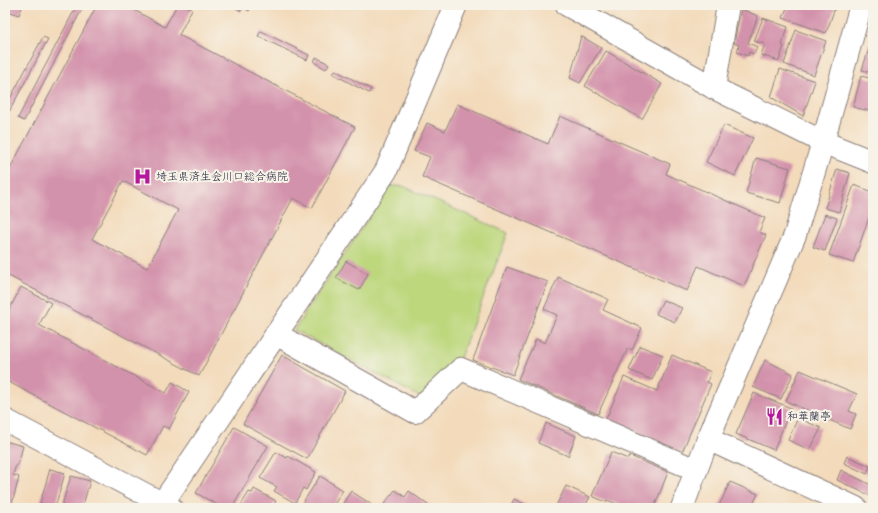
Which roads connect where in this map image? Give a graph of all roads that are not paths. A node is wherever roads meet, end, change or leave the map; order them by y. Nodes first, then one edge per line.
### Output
1 (456, 5) edge
2 (567, 5) edge
3 (728, 5) edge
4 (861, 5) edge
5 (714, 88) junction
6 (823, 142) junction
7 (873, 162) edge
8 (276, 334) junction
9 (5, 420) edge
10 (708, 439) junction
11 (696, 470) junction
12 (165, 507) edge
13 (682, 508) edge
14 (856, 508) edge

1 - 8 street
2 - 5 street
3 - 5 street
4 - 6 street
5 - 6 street
6 - 7 street
6 - 10 street
8 - 11 street
8 - 12 street
9 - 12 street
10 - 11 street
10 - 14 street
11 - 13 street

